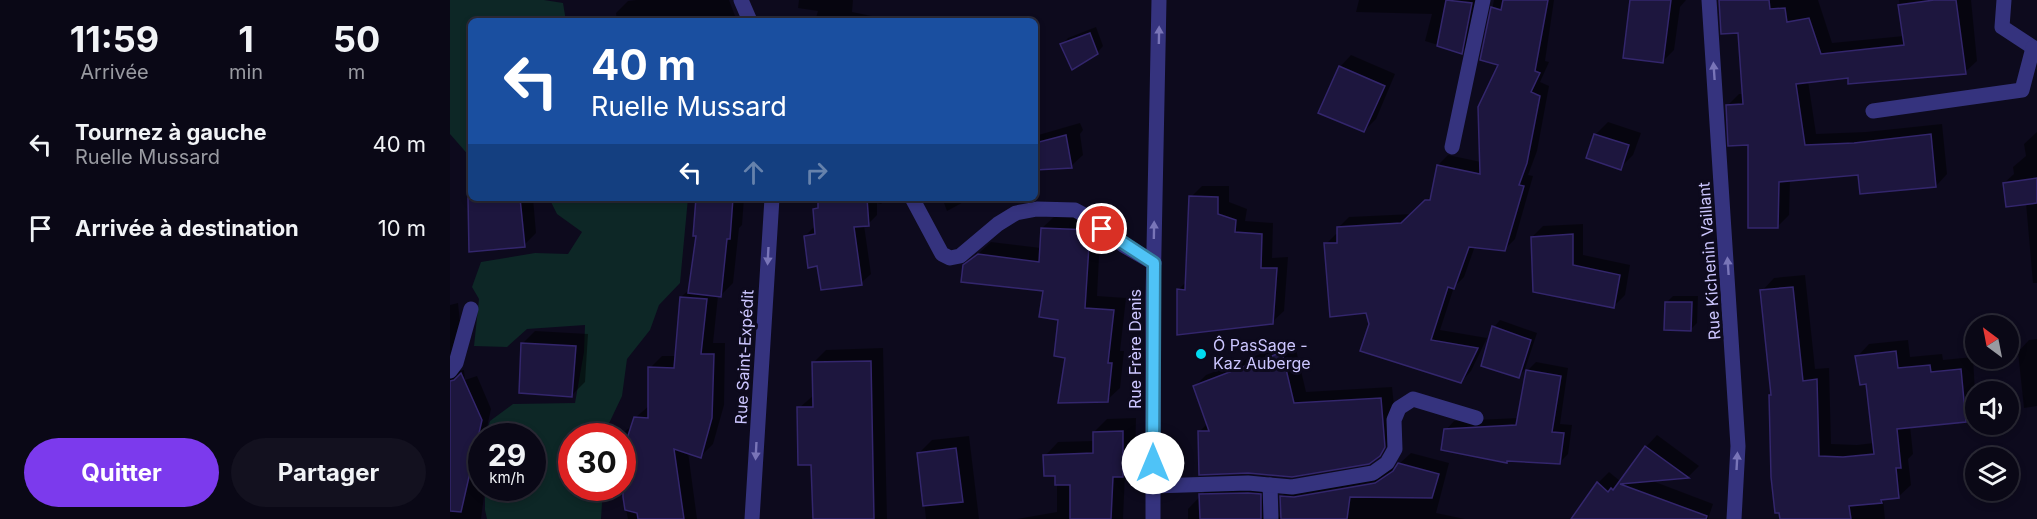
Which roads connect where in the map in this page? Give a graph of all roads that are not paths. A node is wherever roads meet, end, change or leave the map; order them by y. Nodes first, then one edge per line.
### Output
1 (741, 0) edge
2 (1159, 0) edge
3 (1483, 0) edge
4 (1709, 0) edge
5 (2004, 0) edge
6 (749, 18) edge
7 (2035, 49) edge
8 (1873, 111) dead end
9 (1452, 147) dead end
10 (772, 201) edge
11 (914, 201) edge
12 (1154, 263) junction
13 (471, 309) dead end
14 (450, 371) edge
15 (1476, 418) dead end
16 (1270, 485) junction
17 (1153, 486) junction
18 (752, 519) edge
19 (1153, 519) edge
20 (1271, 519) edge
21 (1734, 519) edge

1 - 6 street
12 -> 2 street, Rue Frère Denis
3 - 9 street
21 -> 4 street, Rue Kichenin Vaillant
5 - 7 street
7 - 8 street
10 -> 18 street, Rue Saint-Expédit
11 - 12 street
12 - 17 street, Rue Frère Denis
13 - 14 street
15 - 16 street
16 - 17 street
16 - 20 street
17 - 19 street, Rue Frère Denis

